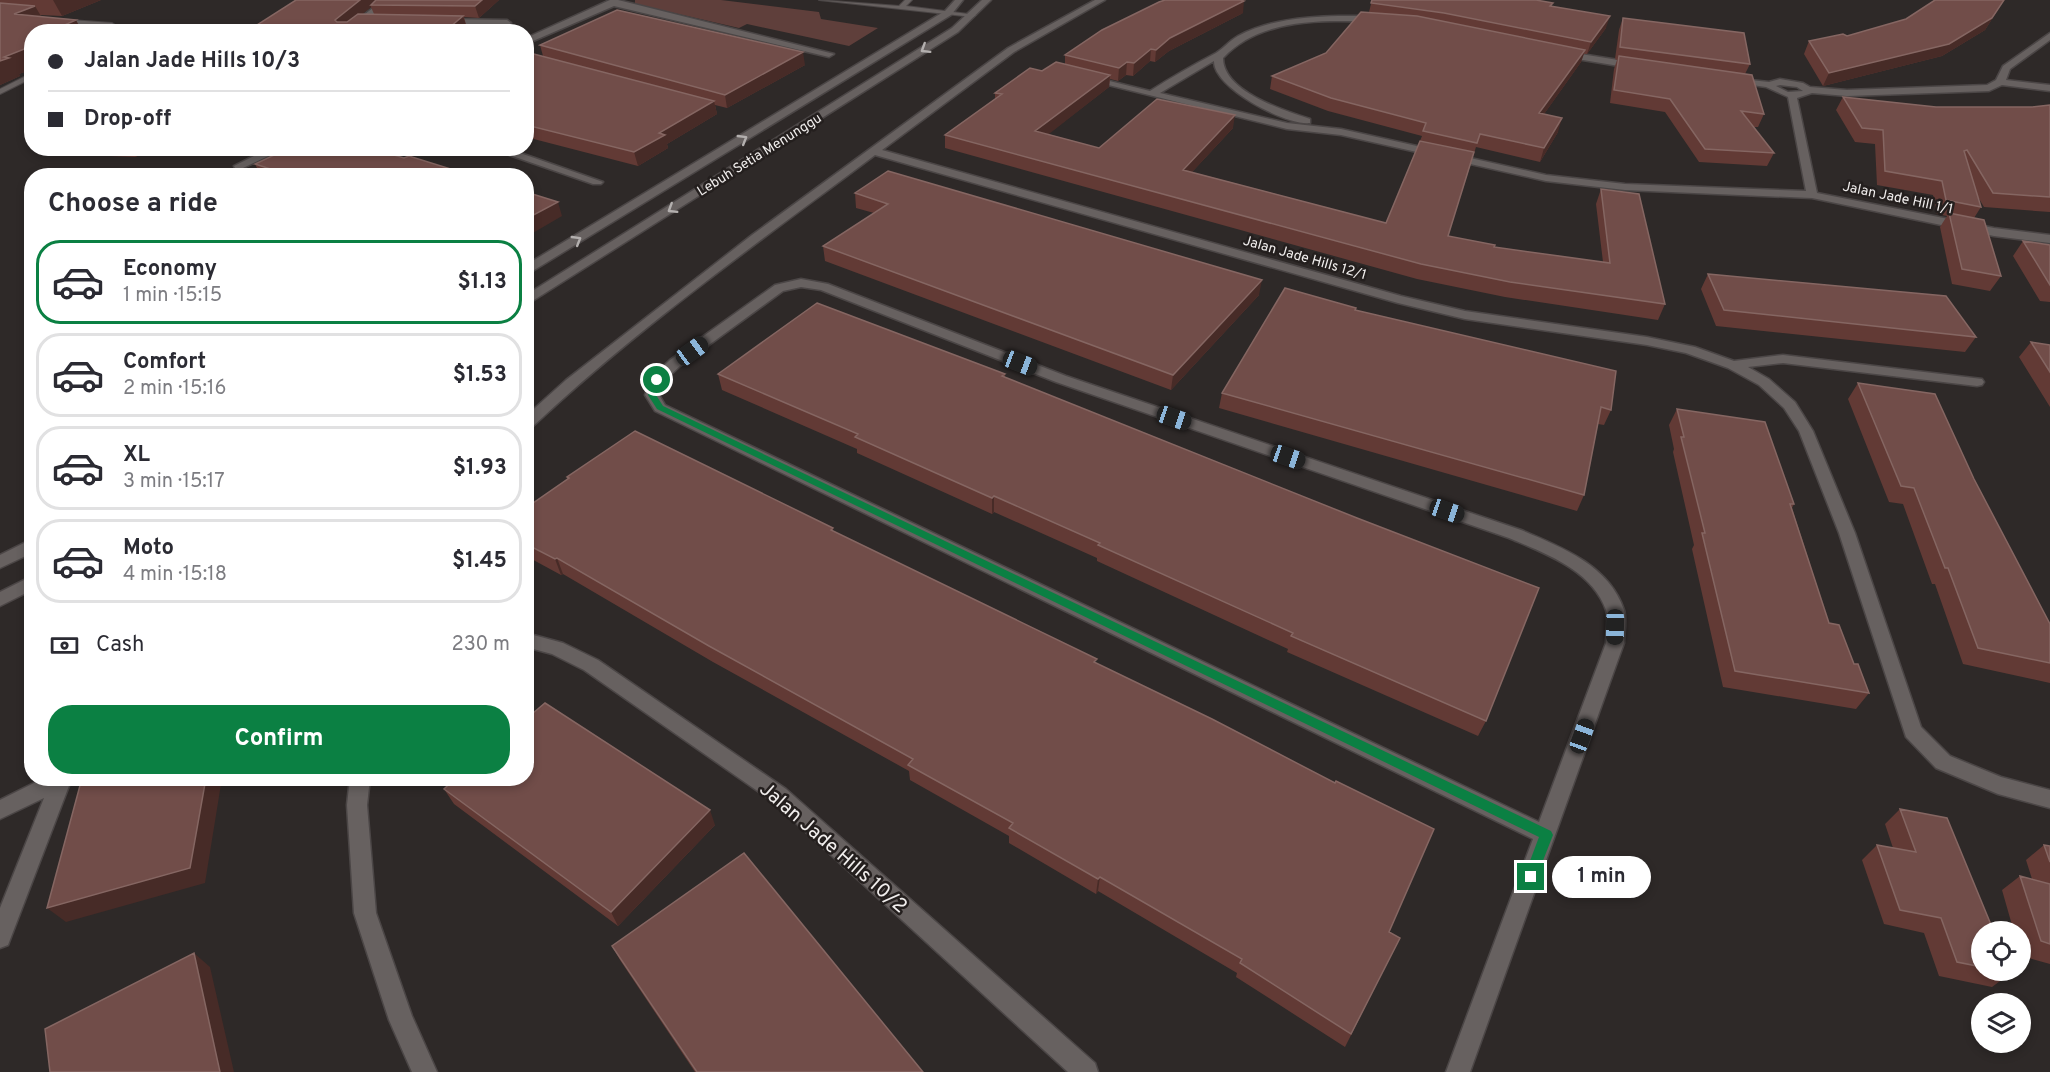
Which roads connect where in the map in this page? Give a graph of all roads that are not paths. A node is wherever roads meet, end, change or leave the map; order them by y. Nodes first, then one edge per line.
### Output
1 (388, 0) edge
2 (822, 0) edge
3 (909, 0) edge
4 (959, 0) edge
5 (987, 0) edge
6 (1101, 0) edge
7 (614, 1) edge
8 (901, 8) junction
9 (948, 13) junction
10 (973, 15) junction
11 (46, 19) edge
12 (1388, 20) edge
13 (360, 21) junction
14 (382, 21) edge
15 (439, 22) edge
16 (507, 23) dead end
17 (101, 24) edge
18 (356, 24) edge
19 (2050, 36) edge
20 (534, 37) edge
21 (1551, 52) edge
22 (829, 54) dead end
23 (1219, 54) junction
24 (1642, 67) edge
25 (1072, 75) edge
26 (1723, 78) edge
27 (24, 79) edge
28 (2000, 82) junction
29 (1769, 85) junction
30 (2050, 88) edge
31 (1808, 90) junction
32 (0, 92) edge
33 (1152, 94) junction
34 (1792, 95) junction
35 (1341, 132) junction
36 (876, 152) junction
37 (262, 156) edge
38 (518, 156) edge
39 (239, 166) dead end
40 (597, 182) dead end
41 (1812, 195) junction
42 (2050, 239) edge
43 (534, 266) edge
44 (534, 290) edge
45 (540, 293) junction
46 (534, 296) edge
47 (1733, 364) junction
48 (1977, 382) dead end
49 (534, 417) edge
50 (24, 549) edge
51 (0, 562) edge
52 (24, 586) edge
53 (0, 600) edge
54 (534, 642) edge
55 (48, 786) edge
56 (59, 786) edge
57 (359, 786) edge
58 (2050, 799) edge
59 (0, 810) edge
60 (1546, 835) junction
61 (0, 937) edge
62 (426, 1072) edge
63 (1086, 1072) edge
64 (1458, 1072) edge

1 - 13 street
2 - 8 lane
3 - 8 lane
4 - 9 street, Lebuh Setia Menunggu
5 - 10 street, Lebuh Setia Menunggu
6 - 36 street
7 - 20 street
7 - 22 street
8 - 9 lane
9 - 10 lane
43 -> 9 street, Lebuh Setia Menunggu
10 -> 45 street, Lebuh Setia Menunggu
11 - 17 lane
12 - 23 street
13 - 14 street
13 - 18 street
15 - 16 street
19 - 28 street
21 - 24 street
23 - 33 street
23 - 35 street
25 - 33 street
26 - 29 street
27 - 32 lane
28 - 30 street
28 - 31 street
29 - 31 street
29 - 34 street
31 - 34 street
33 - 35 street
34 - 41 street
35 - 41 street, Jalan Jade Hill 1/1
36 - 47 street, Jalan Jade Hills 12/1
36 - 49 street
37 - 39 street
38 - 40 street
41 - 42 street, Jalan Jade Hill 1/1
44 - 45 street
45 - 46 street, Lebuh Setia Menunggu
47 - 48 street
47 - 58 street
50 - 51 street
52 - 53 street
54 - 63 street, Jalan Jade Hills 10/2
55 - 59 street
56 - 61 street
57 - 62 street
60 - 60 street
60 - 64 street

